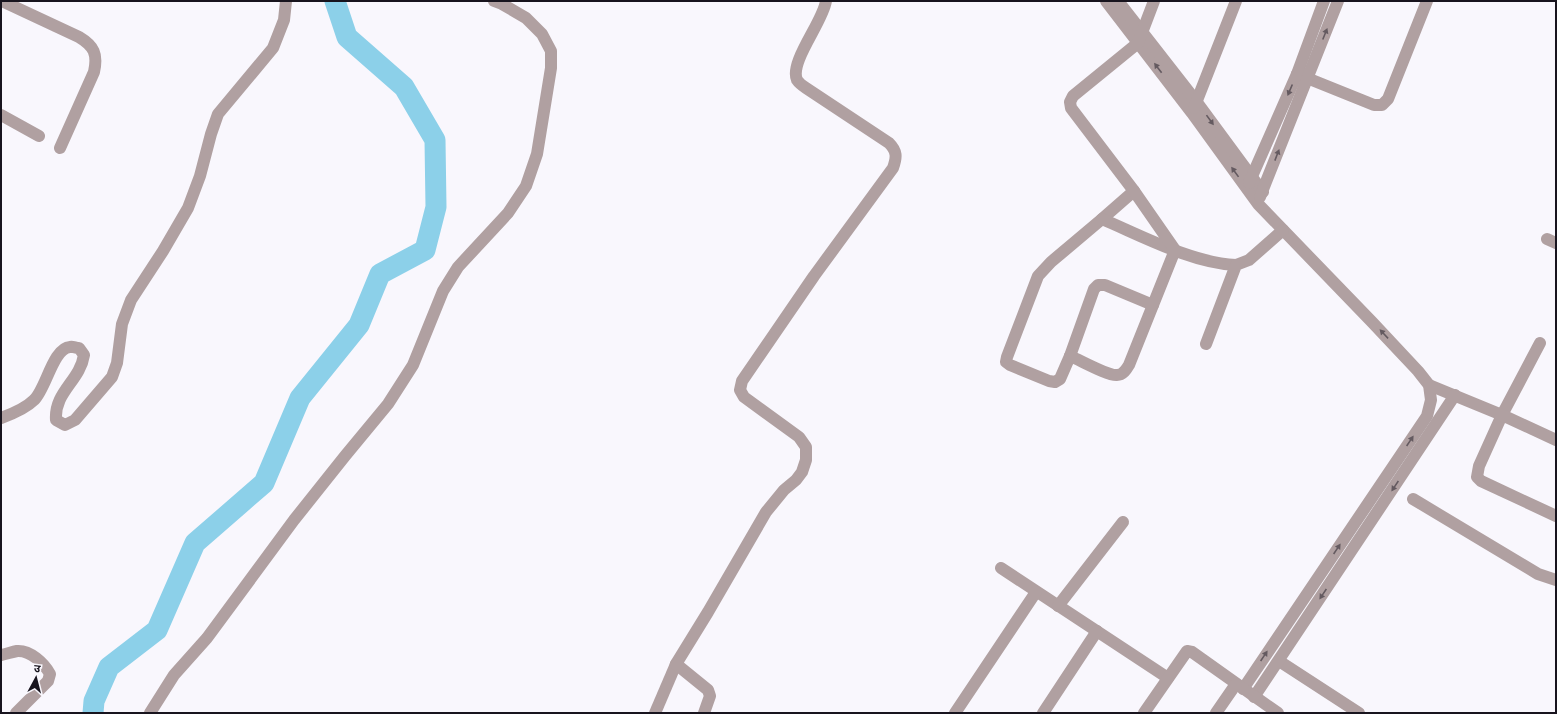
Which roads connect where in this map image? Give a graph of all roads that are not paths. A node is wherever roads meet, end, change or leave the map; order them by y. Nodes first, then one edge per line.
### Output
1 (2, 1) edge
2 (286, 1) edge
3 (494, 1) edge
4 (826, 1) edge
5 (1106, 1) edge
6 (1118, 1) edge
7 (1154, 1) edge
8 (1236, 1) edge
9 (1324, 1) edge
10 (1338, 1) edge
11 (1427, 1) edge
12 (1140, 37) junction
13 (1302, 76) junction
14 (1194, 107) junction
15 (1, 115) edge
16 (39, 136) dead end
17 (60, 148) dead end
18 (1252, 177) junction
19 (1247, 189) junction
20 (1134, 191) junction
21 (1263, 192) junction
22 (1258, 204) junction
23 (1102, 219) junction
24 (1283, 230) junction
25 (1175, 250) junction
26 (1236, 265) junction
27 (1153, 305) junction
28 (1540, 343) dead end
29 (1206, 344) dead end
30 (1070, 356) junction
31 (1429, 385) junction
32 (1455, 395) junction
33 (1502, 415) junction
34 (1, 418) edge
35 (1556, 440) edge
36 (1413, 499) dead end
37 (1556, 516) edge
38 (1123, 522) dead end
39 (1001, 568) dead end
40 (1556, 580) edge
41 (1036, 592) junction
42 (1058, 606) junction
43 (1096, 631) junction
44 (1, 655) edge
45 (1279, 661) junction
46 (676, 664) junction
47 (1168, 678) junction
48 (1239, 686) junction
49 (1254, 697) junction
50 (16, 713) edge
51 (150, 713) edge
52 (655, 713) edge
53 (704, 713) edge
54 (955, 713) edge
55 (1043, 713) edge
56 (1144, 713) edge
57 (1216, 713) edge
58 (1278, 713) edge
59 (1359, 713) edge

1 - 17 street
2 - 34 street
3 - 51 street
4 - 46 street
5 - 12 street
6 - 12 street
7 - 12 street
8 - 14 street
9 - 13 street
13 -> 10 street
11 - 13 street
12 - 14 street
12 - 20 street
13 -> 18 street
21 -> 13 street
14 -> 18 street
19 -> 14 street
15 - 16 street
18 - 19 street
18 - 21 street
19 - 22 street
20 - 23 street
20 - 25 street
21 - 22 street
22 - 24 street
23 - 25 street
23 - 30 street
24 - 26 street
31 -> 24 street
25 - 26 street
25 - 27 street
26 - 29 street
27 - 30 street
27 - 30 street
28 - 33 street
31 - 32 street
48 -> 31 street
32 - 33 street
32 -> 45 street
33 - 35 street
33 - 37 street
36 - 40 street
38 - 42 street
39 - 41 street
41 - 42 street
41 - 54 street
42 - 43 street
43 - 47 street
43 - 55 street
44 - 50 street
45 - 49 street
45 - 59 street
46 - 52 street
46 - 53 street
47 - 48 street
47 - 56 street
48 - 49 street
48 - 57 street
49 - 58 street

